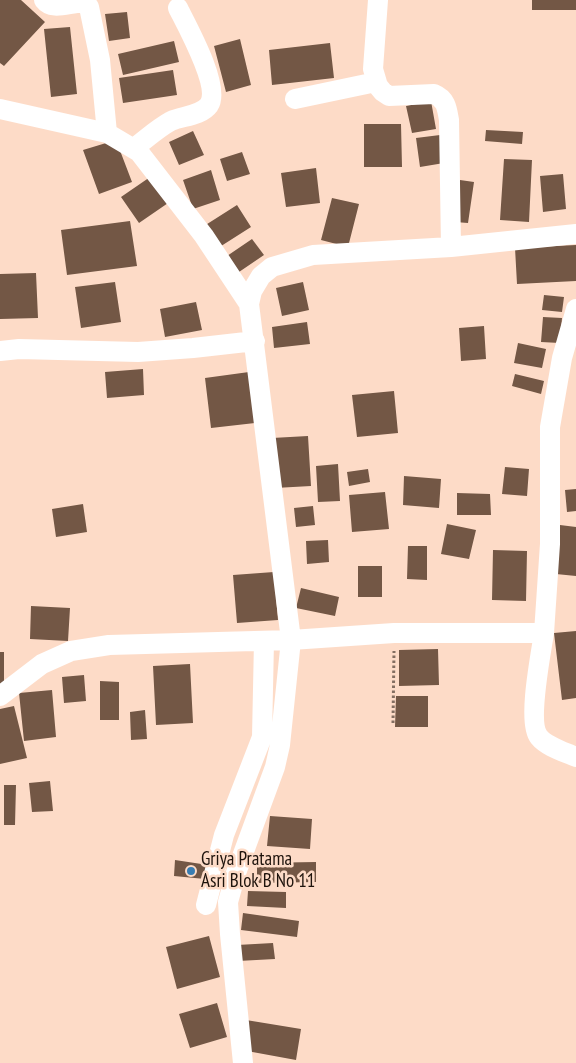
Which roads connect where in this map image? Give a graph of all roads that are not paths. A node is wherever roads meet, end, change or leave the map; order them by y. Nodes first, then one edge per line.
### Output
1 (44, 0) edge
2 (378, 0) edge
3 (178, 8) dead end
4 (376, 82) junction
5 (294, 99) dead end
6 (0, 109) edge
7 (106, 133) junction
8 (134, 148) junction
9 (576, 234) edge
10 (451, 247) junction
11 (250, 304) junction
12 (576, 309) edge
13 (255, 341) junction
14 (0, 351) edge
15 (544, 633) junction
16 (291, 640) junction
17 (264, 641) junction
18 (0, 696) edge
19 (576, 757) edge
20 (206, 905) dead end
21 (243, 1063) edge

1 - 7 street
2 - 4 street
3 - 8 street
4 - 5 street
4 - 10 street
6 - 7 street
7 - 8 street
8 - 11 street
9 - 10 street
10 - 11 street
11 - 13 street
12 - 15 street
13 - 14 street
13 - 16 street
15 - 16 street
15 - 19 street
16 - 17 street
16 - 21 street
17 - 18 street
17 - 20 street

